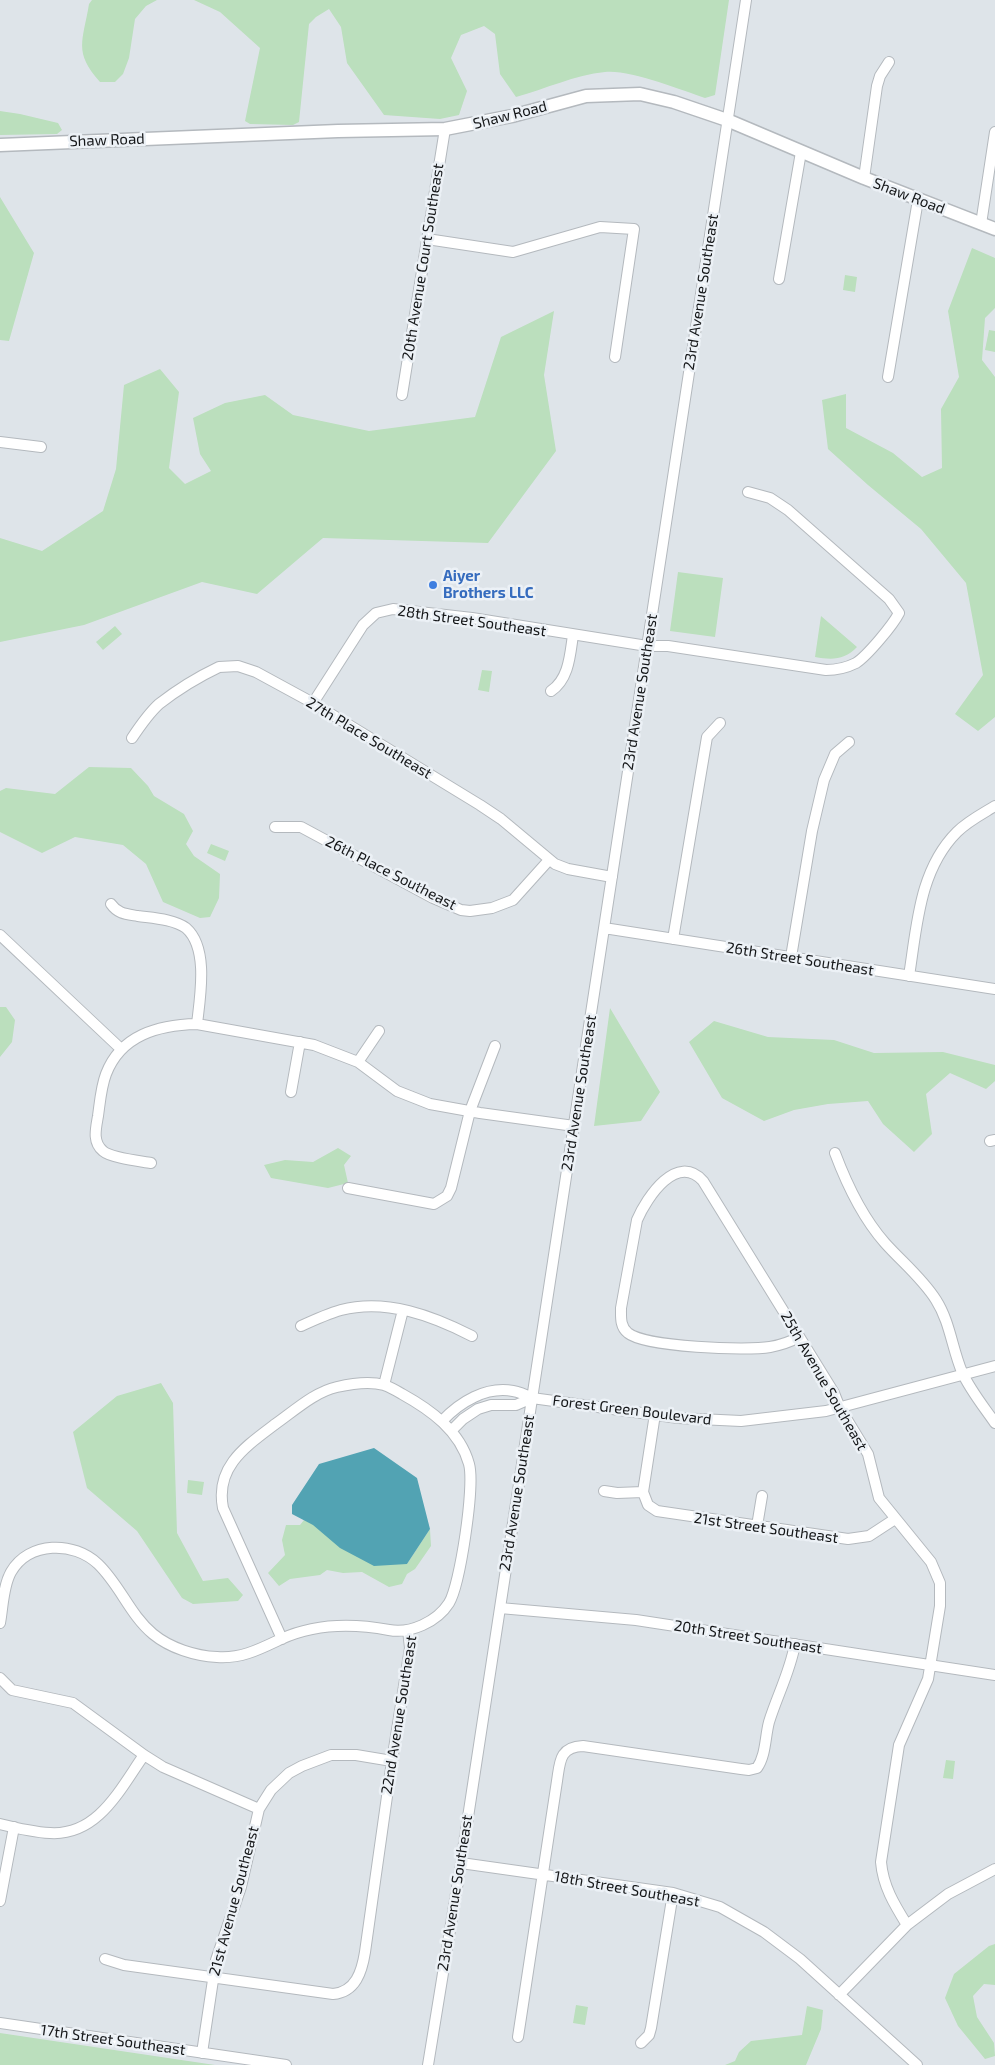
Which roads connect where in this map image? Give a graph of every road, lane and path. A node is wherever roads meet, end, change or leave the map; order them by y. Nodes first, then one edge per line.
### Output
1 (746, 0) edge
2 (889, 62) dead end
3 (727, 120) junction
4 (445, 129) junction
5 (995, 132) edge
6 (0, 145) edge
7 (801, 152) junction
8 (864, 178) junction
9 (918, 200) junction
10 (981, 224) junction
11 (995, 229) edge
12 (428, 239) junction
13 (779, 279) dead end
14 (615, 357) dead end
15 (888, 377) dead end
16 (402, 395) dead end
17 (0, 442) edge
18 (41, 447) dead end
19 (748, 492) dead end
20 (572, 635) junction
21 (647, 646) junction
22 (551, 691) dead end
23 (313, 703) junction
24 (720, 723) dead end
25 (132, 738) dead end
26 (849, 742) dead end
27 (995, 806) edge
28 (275, 827) dead end
29 (549, 860) junction
30 (612, 876) junction
31 (111, 904) dead end
32 (604, 928) junction
33 (0, 935) edge
34 (673, 939) junction
35 (790, 957) junction
36 (909, 976) junction
37 (995, 989) edge
38 (197, 1024) junction
39 (379, 1031) dead end
40 (300, 1042) junction
41 (495, 1046) dead end
42 (121, 1049) junction
43 (358, 1062) junction
44 (291, 1092) dead end
45 (470, 1111) junction
46 (574, 1126) junction
47 (835, 1153) dead end
48 (151, 1163) dead end
49 (348, 1188) dead end
50 (403, 1310) junction
51 (301, 1326) dead end
52 (472, 1336) dead end
53 (799, 1337) junction
54 (995, 1366) edge
55 (963, 1374) junction
56 (384, 1385) junction
57 (532, 1398) junction
58 (840, 1408) junction
59 (655, 1414) junction
60 (442, 1421) junction
61 (995, 1423) edge
62 (451, 1431) junction
63 (604, 1491) dead end
64 (643, 1492) junction
65 (762, 1496) dead end
66 (895, 1519) junction
67 (757, 1526) junction
68 (500, 1608) junction
69 (0, 1623) edge
70 (408, 1630) junction
71 (282, 1639) junction
72 (795, 1644) junction
73 (930, 1665) junction
74 (995, 1674) edge
75 (0, 1678) edge
76 (144, 1755) junction
77 (392, 1761) junction
78 (259, 1809) junction
79 (0, 1824) edge
80 (14, 1827) junction
81 (461, 1863) junction
82 (995, 1868) edge
83 (542, 1875) junction
84 (673, 1894) junction
85 (0, 1901) edge
86 (907, 1925) junction
87 (105, 1959) dead end
88 (213, 1977) junction
89 (839, 1996) junction
90 (0, 2023) edge
91 (518, 2038) dead end
92 (641, 2043) dead end
93 (202, 2053) junction
94 (914, 2064) edge
95 (286, 2065) edge
96 (428, 2065) edge

1 - 3 street, 23rd Avenue Southeast
2 - 8 street
3 - 4 main road, Shaw Road
3 - 7 main road, Shaw Road
3 - 21 street, 23rd Avenue Southeast
4 - 6 main road, Shaw Road
4 - 12 street, 20th Avenue Court Southeast
5 - 10 street
7 - 8 main road, Shaw Road
7 - 13 street
8 - 9 main road, Shaw Road
9 - 10 main road, Shaw Road
9 - 15 street
10 - 11 main road, Shaw Road
12 - 14 street
12 - 16 street, 20th Avenue Court Southeast
17 - 18 street
19 - 21 street, 28th Street Southeast
20 - 21 street, 28th Street Southeast
20 - 22 street
20 - 23 street, 28th Street Southeast
21 - 30 street, 23rd Avenue Southeast
23 - 25 street, 27th Place Southeast
23 - 29 street, 27th Place Southeast
24 - 34 street
26 - 35 street
27 - 36 street
28 - 29 street, 26th Place Southeast
29 - 30 street, 27th Place Southeast
30 - 32 street, 23rd Avenue Southeast
31 - 38 street
32 - 34 street, 26th Street Southeast
32 - 46 street, 23rd Avenue Southeast
33 - 42 street
34 - 35 street, 26th Street Southeast
35 - 36 street, 26th Street Southeast
36 - 37 street, 26th Street Southeast
38 - 40 street
38 - 42 street
39 - 43 street
40 - 43 street
40 - 44 street
41 - 45 street
42 - 48 street
43 - 45 street
45 - 46 street
45 - 49 street
46 - 57 street, 23rd Avenue Southeast
47 - 55 street
50 - 51 street
50 - 52 street
50 - 56 street
53 - 53 street, 25th Avenue Southeast
53 - 58 street, 25th Avenue Southeast
54 - 55 street, Forest Green Boulevard
55 - 58 street, Forest Green Boulevard
55 - 61 street
56 - 60 street, 22nd Avenue Southeast
56 - 71 street
57 - 59 street, Forest Green Boulevard
57 - 60 street
57 - 62 street
57 - 68 street, 23rd Avenue Southeast
58 - 59 street, Forest Green Boulevard
58 - 66 street, 25th Avenue Southeast
59 - 64 street
60 - 62 street, 22nd Avenue Southeast
62 - 70 street, 22nd Avenue Southeast
63 - 64 street
64 - 67 street, 21st Street Southeast
65 - 67 street
66 - 67 street, 21st Street Southeast
66 - 73 street, 25th Avenue Southeast
68 - 72 street, 20th Street Southeast
68 - 81 street, 23rd Avenue Southeast
69 - 71 street
70 - 71 street
70 - 77 street, 22nd Avenue Southeast
72 - 73 street, 20th Street Southeast
72 - 83 street
73 - 74 street, 20th Street Southeast
73 - 86 street, 25th Avenue Southeast
75 - 76 street
76 - 78 street
76 - 80 street
77 - 78 street
77 - 88 street, 22nd Avenue Southeast
78 - 88 street, 21st Avenue Southeast
79 - 80 street
80 - 85 street
81 - 83 street, 18th Street Southeast
81 - 96 street, 23rd Avenue Southeast
82 - 86 street
83 - 84 street, 18th Street Southeast
83 - 91 street
84 - 89 street, 18th Street Southeast
84 - 92 street
86 - 89 street
87 - 88 street
88 - 93 street, 21st Avenue Southeast
89 - 94 street, 18th Street Southeast
90 - 93 street, 17th Street Southeast
93 - 95 street, 17th Street Southeast

